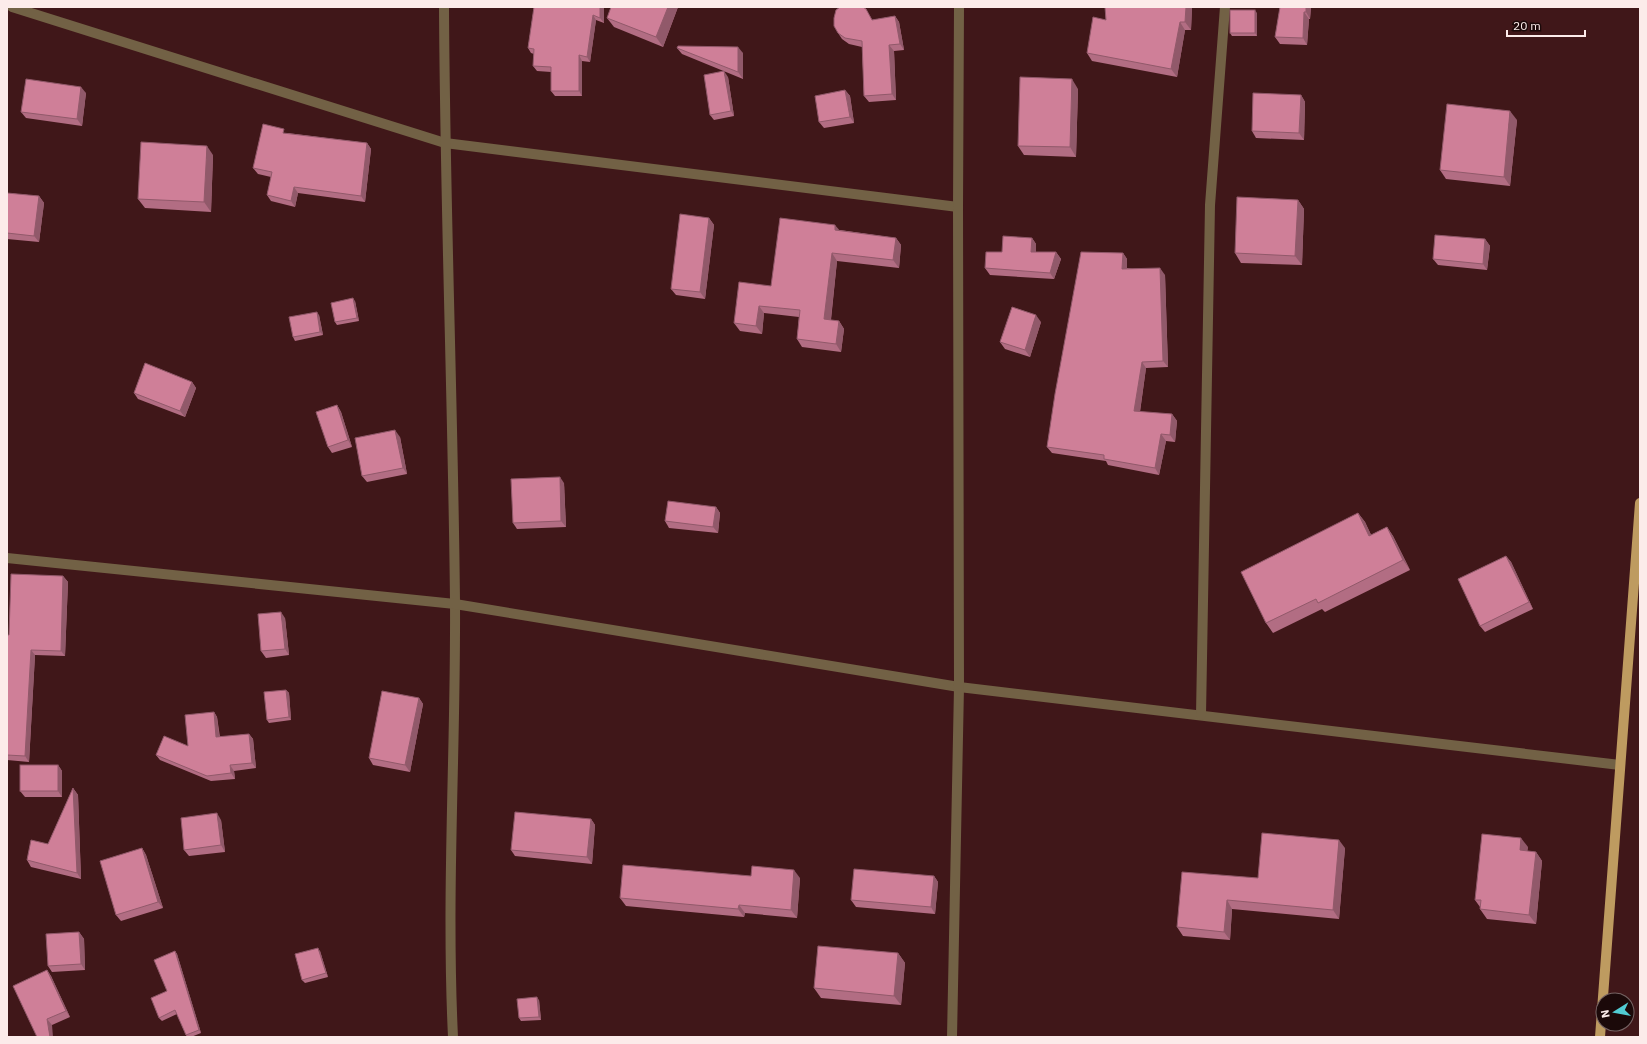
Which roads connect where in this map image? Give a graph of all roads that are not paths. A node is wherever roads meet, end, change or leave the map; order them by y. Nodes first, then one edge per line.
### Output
1 (12, 7) edge
2 (444, 7) edge
3 (959, 7) edge
4 (1226, 7) edge
5 (445, 143) junction
6 (958, 207) junction
7 (1640, 503) edge
8 (7, 558) edge
9 (455, 604) junction
10 (959, 687) junction
11 (1201, 715) junction
12 (1620, 765) junction
13 (453, 1037) edge
14 (952, 1037) edge
15 (1600, 1037) edge

1 - 5 street
2 - 5 street
3 - 6 street
4 - 11 street
5 - 6 street
5 - 9 street
6 - 10 street
7 - 12 main road
8 - 9 street
9 - 10 street
9 - 13 street
10 - 11 street
10 - 14 street
11 - 12 street
12 - 15 main road

